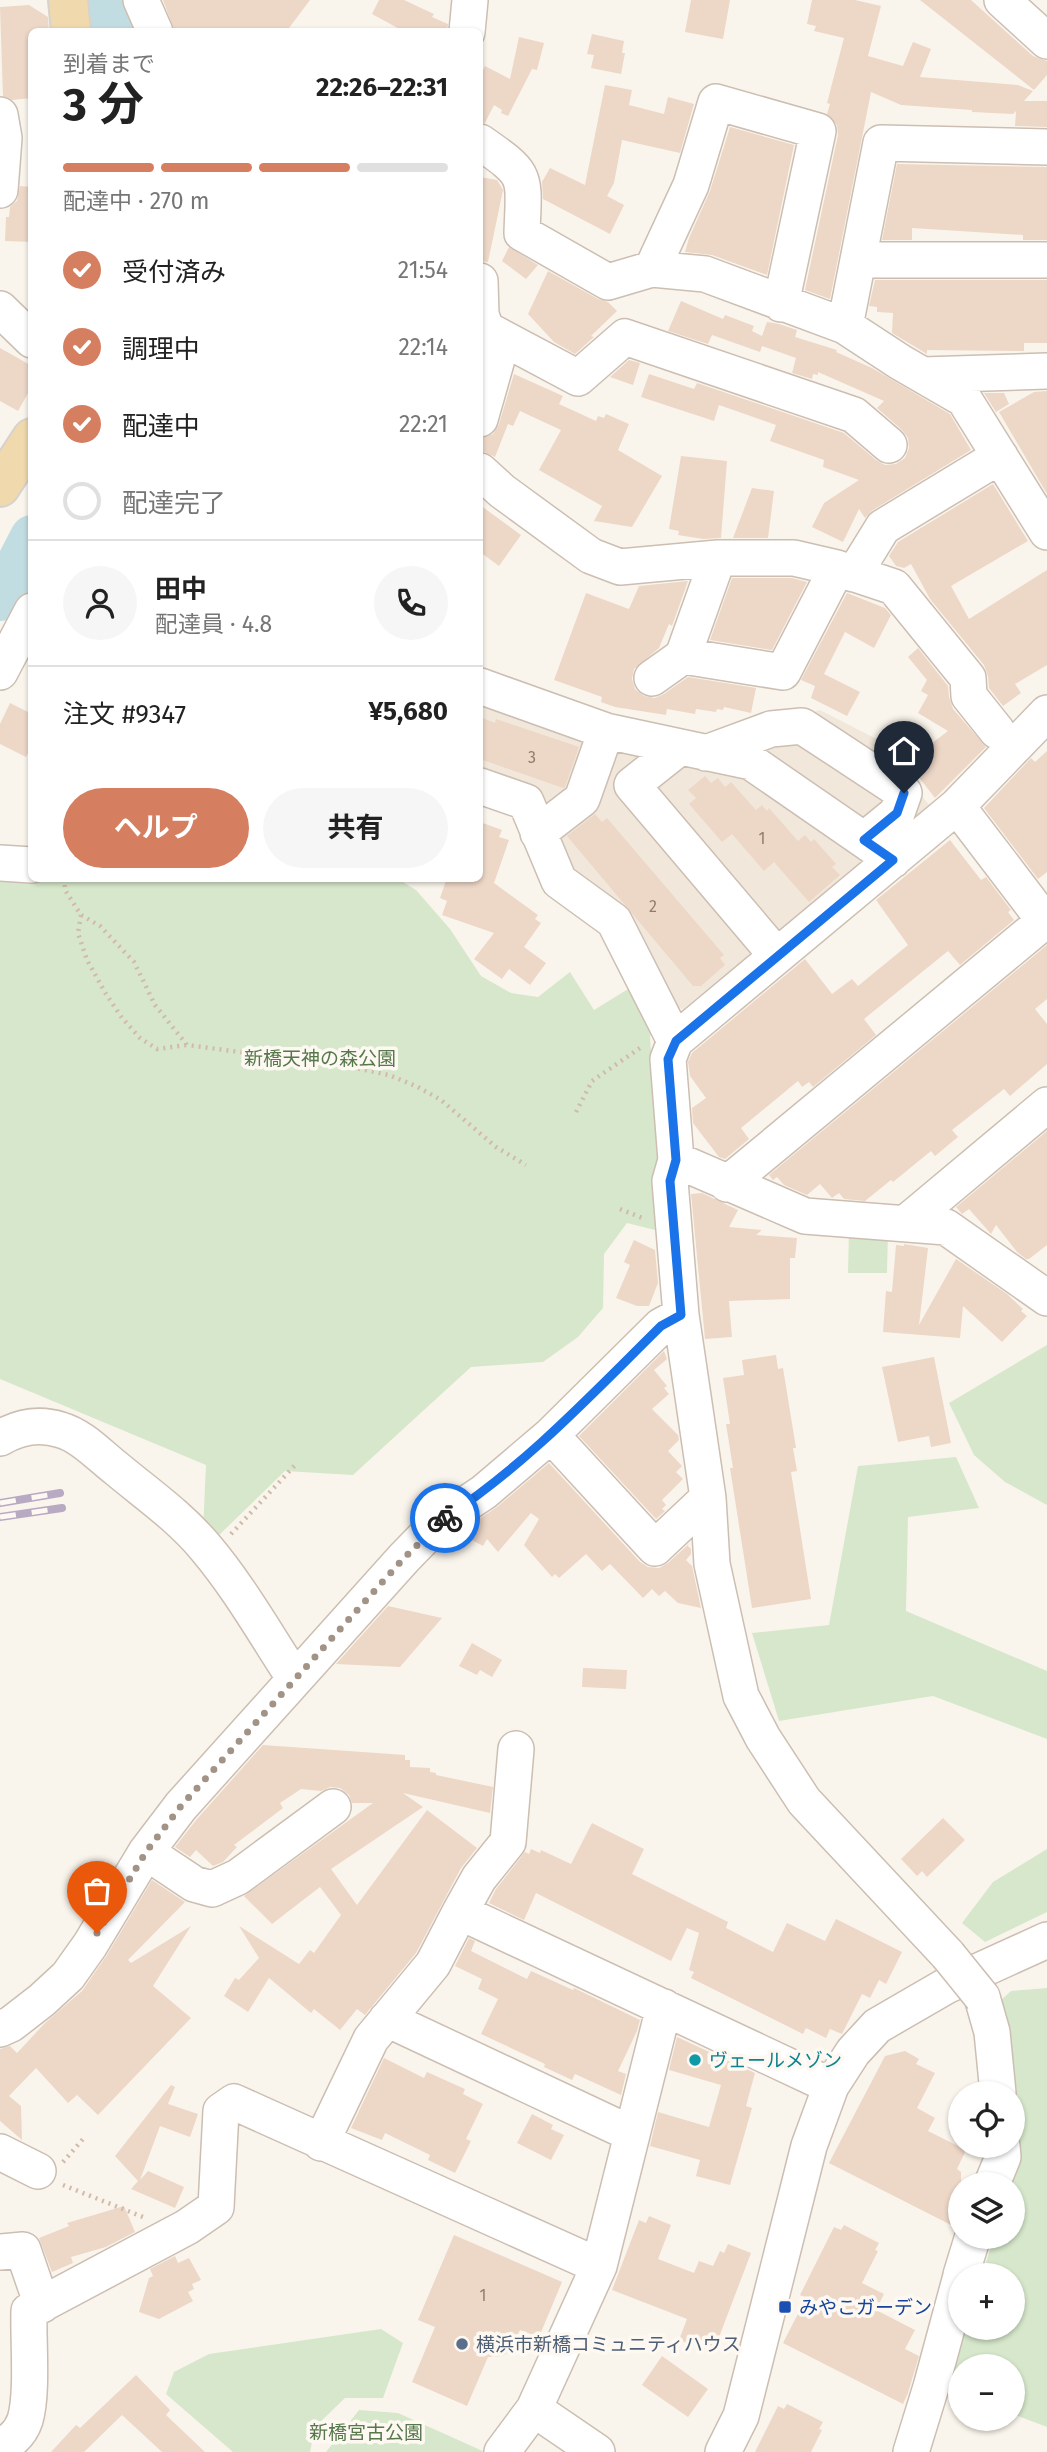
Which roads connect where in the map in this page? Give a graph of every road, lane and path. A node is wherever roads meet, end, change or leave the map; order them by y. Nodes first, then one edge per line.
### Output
1 (68, 0) edge
2 (141, 0) edge
3 (470, 0) edge
4 (1002, 0) edge
5 (71, 28) edge
6 (153, 28) edge
7 (467, 28) edge
8 (1047, 41) edge
9 (0, 116) edge
10 (483, 144) edge
11 (1047, 147) edge
12 (0, 190) edge
13 (859, 260) junction
14 (1047, 260) edge
15 (652, 270) junction
16 (781, 304) junction
17 (0, 309) edge
18 (483, 321) edge
19 (845, 326) junction
20 (28, 336) edge
21 (503, 338) junction
22 (1047, 371) edge
23 (923, 375) junction
24 (483, 408) edge
25 (28, 444) edge
26 (889, 445) dead end
27 (1000, 456) junction
28 (483, 474) edge
29 (0, 487) edge
30 (1047, 532) edge
31 (718, 558) junction
32 (845, 571) junction
33 (28, 619) edge
34 (683, 656) junction
35 (0, 672) edge
36 (652, 678) dead end
37 (483, 687) edge
38 (1047, 712) edge
39 (606, 731) junction
40 (1005, 740) junction
41 (693, 750) junction
42 (483, 787) edge
43 (957, 806) junction
44 (538, 833) junction
45 (864, 840) junction
46 (893, 860) junction
47 (0, 863) edge
48 (28, 865) edge
49 (64, 882) edge
50 (81, 915) junction
51 (1046, 921) edge
52 (777, 956) junction
53 (676, 1041) junction
54 (187, 1045) junction
55 (1047, 1105) edge
56 (576, 1112) dead end
57 (676, 1160) junction
58 (526, 1166) dead end
59 (727, 1184) junction
60 (906, 1223) junction
61 (1046, 1295) edge
62 (681, 1315) junction
63 (551, 1436) junction
64 (0, 1438) edge
65 (297, 1463) dead end
66 (708, 1498) junction
67 (212, 1555) junction
68 (295, 1679) junction
69 (516, 1749) dead end
70 (333, 1807) dead end
71 (146, 1852) junction
72 (460, 1912) junction
73 (1047, 1940) edge
74 (664, 2007) junction
75 (387, 2020) junction
76 (0, 2029) edge
77 (997, 2081) edge
78 (831, 2087) junction
79 (632, 2134) junction
80 (321, 2143) junction
81 (0, 2152) edge
82 (38, 2171) joint
83 (181, 2222) junction
84 (0, 2252) edge
85 (599, 2266) junction
86 (42, 2305) junction
87 (948, 2325) edge
88 (534, 2409) junction
89 (0, 2447) edge
90 (502, 2452) edge
91 (597, 2452) edge
92 (723, 2452) edge
93 (911, 2452) edge

1 - 5 main road
2 - 6 street
3 - 7 street
4 - 8 street
9 - 12 street
10 - 15 street
11 - 13 street
13 - 14 street
13 - 19 street
15 - 16 street
15 - 16 street
16 - 19 street
17 - 20 street
18 - 21 street
19 - 23 street
21 - 24 street
21 - 26 street
22 - 23 street
23 - 27 street
25 - 29 main road
27 - 30 street
27 - 32 street
28 - 31 street
31 - 32 street
31 - 34 street
32 - 34 street
32 - 40 street
33 - 35 street
34 - 36 street
37 - 39 street
38 - 40 street
39 - 41 street
39 - 44 street
40 - 43 street
41 - 45 street
41 - 45 street
41 - 52 street
42 - 44 street
43 - 46 street
43 - 51 street
44 - 53 street
45 - 46 street
46 - 52 street
47 - 48 street
49 - 50 path
50 - 54 path
50 - 54 path
51 - 59 street
52 - 53 street
53 - 56 path
53 - 57 street
54 - 58 path
55 - 60 street
57 - 59 street
57 - 62 street
59 - 60 street
60 - 61 street
62 - 63 street
62 - 66 street
63 - 66 street
63 - 68 street
64 - 67 street
65 - 67 path
66 - 77 street, bridge
67 - 68 street
68 - 71 street
69 - 72 street
70 - 71 street
71 - 76 street
72 - 74 street
72 - 75 street
73 - 78 street
74 - 78 street
74 - 79 street
75 - 79 street
75 - 80 street
78 - 92 street
79 - 85 street
80 - 83 street
80 - 85 street
81 - 82 street
82 - 83 path
83 - 86 street
84 - 86 street
85 - 88 street
86 - 89 street
87 - 93 street
88 - 90 street
88 - 91 street

